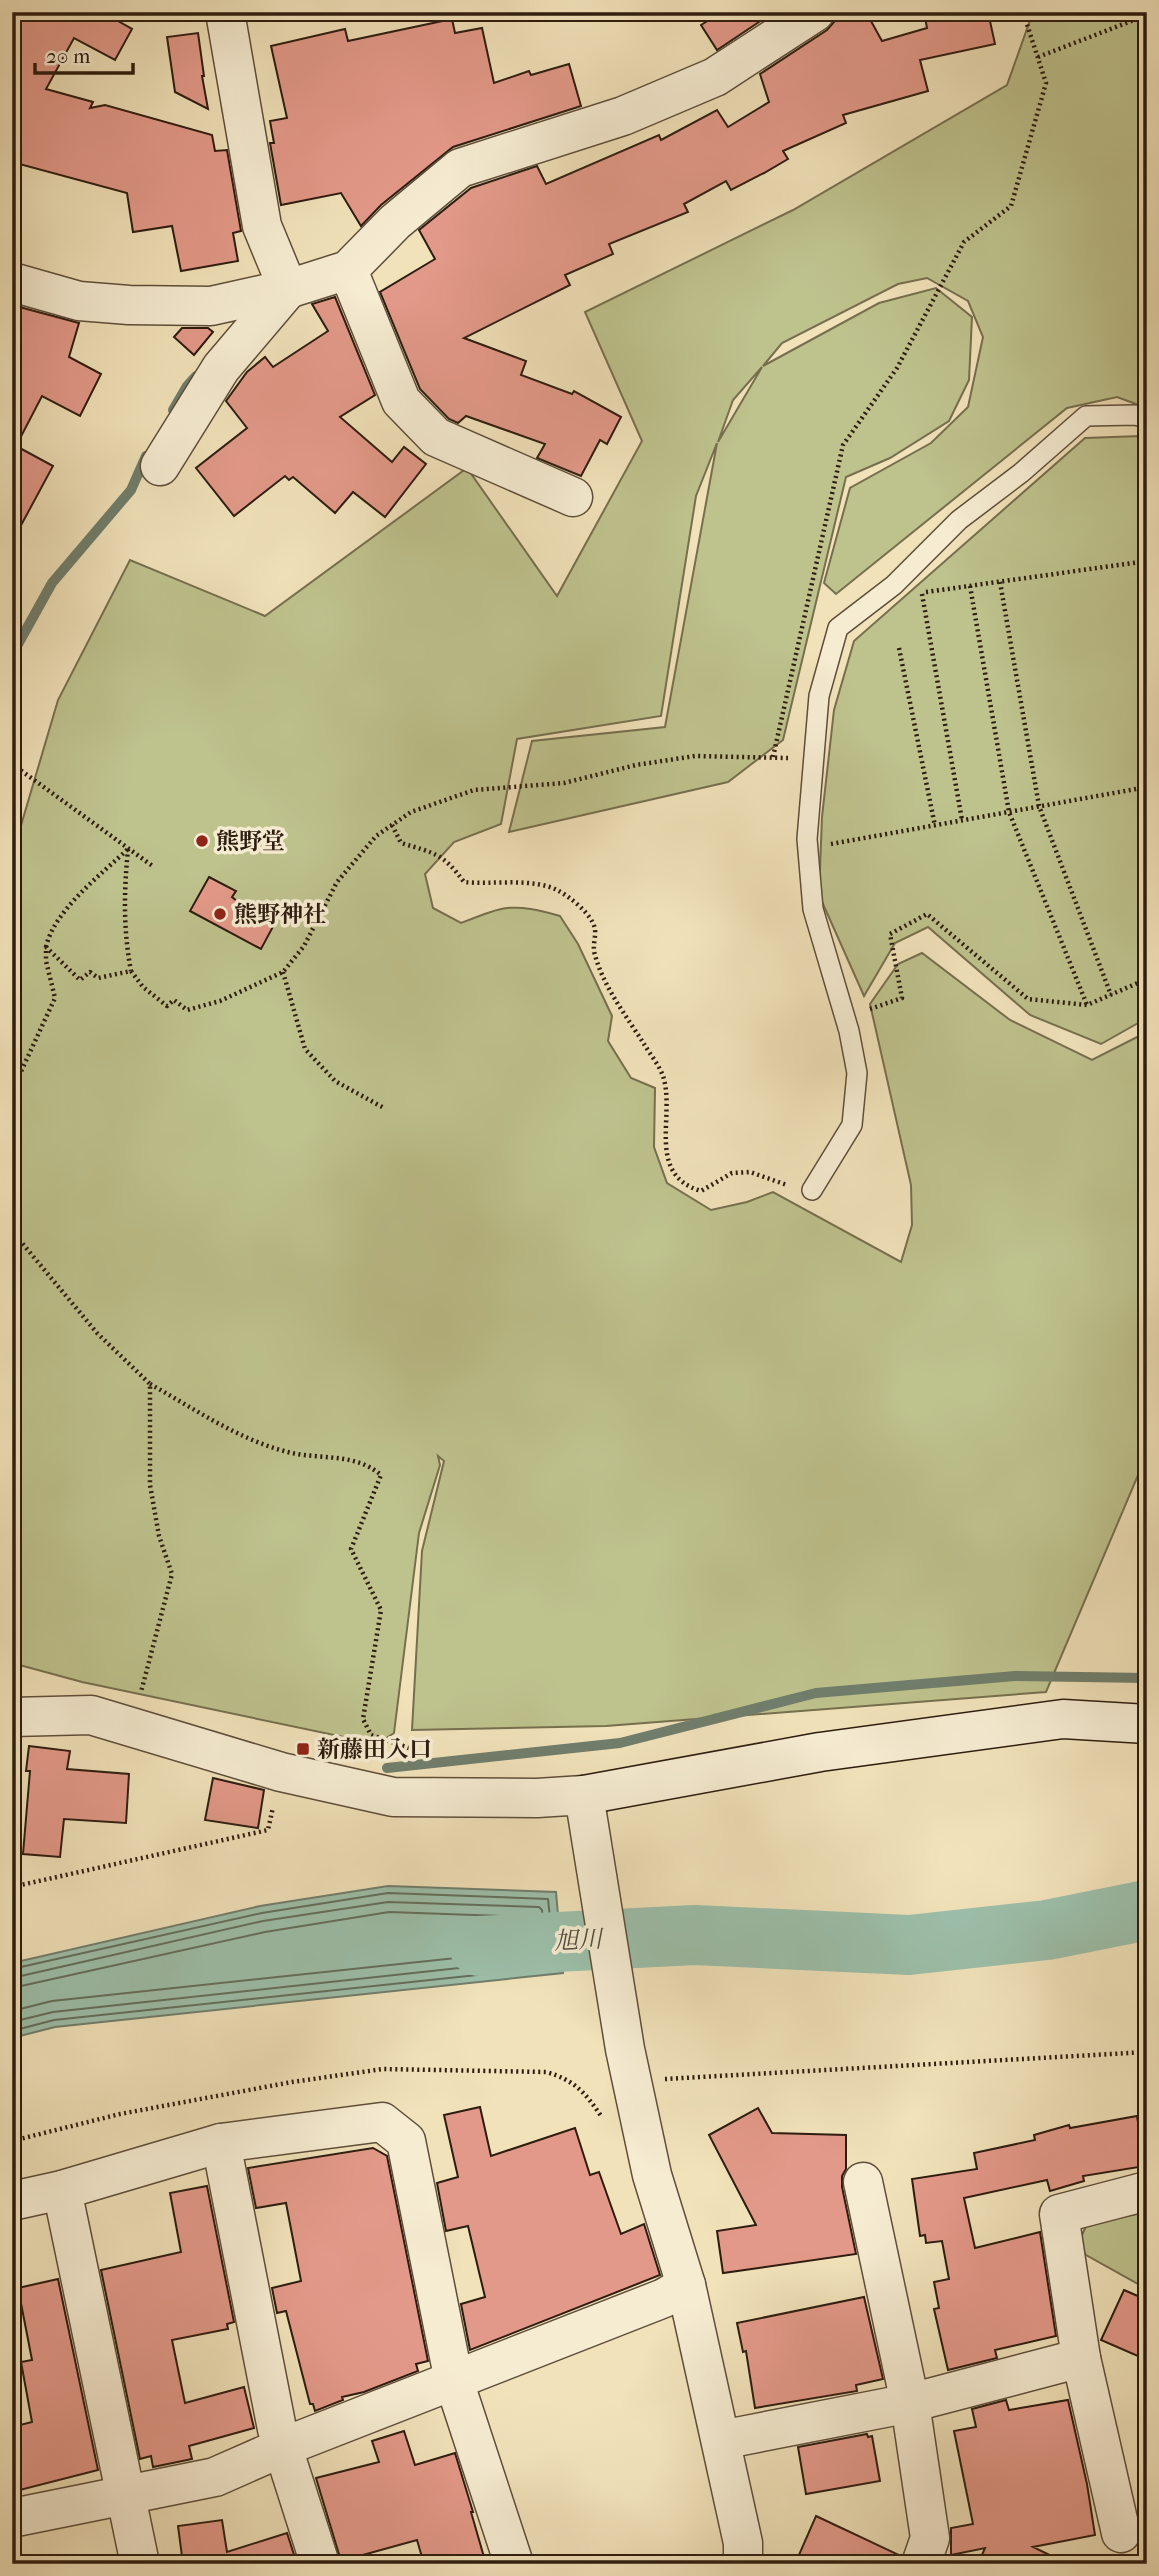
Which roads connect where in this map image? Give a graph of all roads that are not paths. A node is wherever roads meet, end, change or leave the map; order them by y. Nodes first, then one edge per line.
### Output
1 (225, 12) edge
2 (815, 12) edge
3 (348, 270) junction
4 (12, 282) edge
5 (288, 289) junction
6 (1147, 418) edge
7 (160, 466) dead end
8 (573, 497) dead end
9 (812, 1190) dead end
10 (12, 1717) edge
11 (1147, 1724) edge
12 (584, 1795) junction
13 (221, 2143) junction
14 (863, 2182) dead end
15 (62, 2190) junction
16 (1147, 2191) edge
17 (12, 2201) edge
18 (686, 2286) junction
19 (1081, 2358) junction
20 (454, 2381) junction
21 (910, 2403) junction
22 (721, 2441) junction
23 (283, 2448) junction
24 (124, 2495) junction
25 (12, 2518) edge
26 (1121, 2533) dead end
27 (140, 2564) edge
28 (320, 2564) edge
29 (514, 2564) edge
30 (743, 2564) edge
31 (921, 2564) edge

1 - 5 street
2 - 3 street
3 - 5 street
3 - 8 street
4 - 5 street
5 - 7 street
6 - 9 lane
10 - 12 street
11 - 12 street
12 - 18 street
13 - 15 street
13 - 20 street
13 - 23 street
14 - 21 street
15 - 17 street
15 - 24 street
16 - 19 street
18 - 20 street
18 - 22 street
19 - 21 street
19 - 26 street
20 - 23 street
20 - 29 street
21 - 22 street
21 - 31 street
22 - 30 street
23 - 24 street
23 - 28 street
24 - 25 street
24 - 27 street

